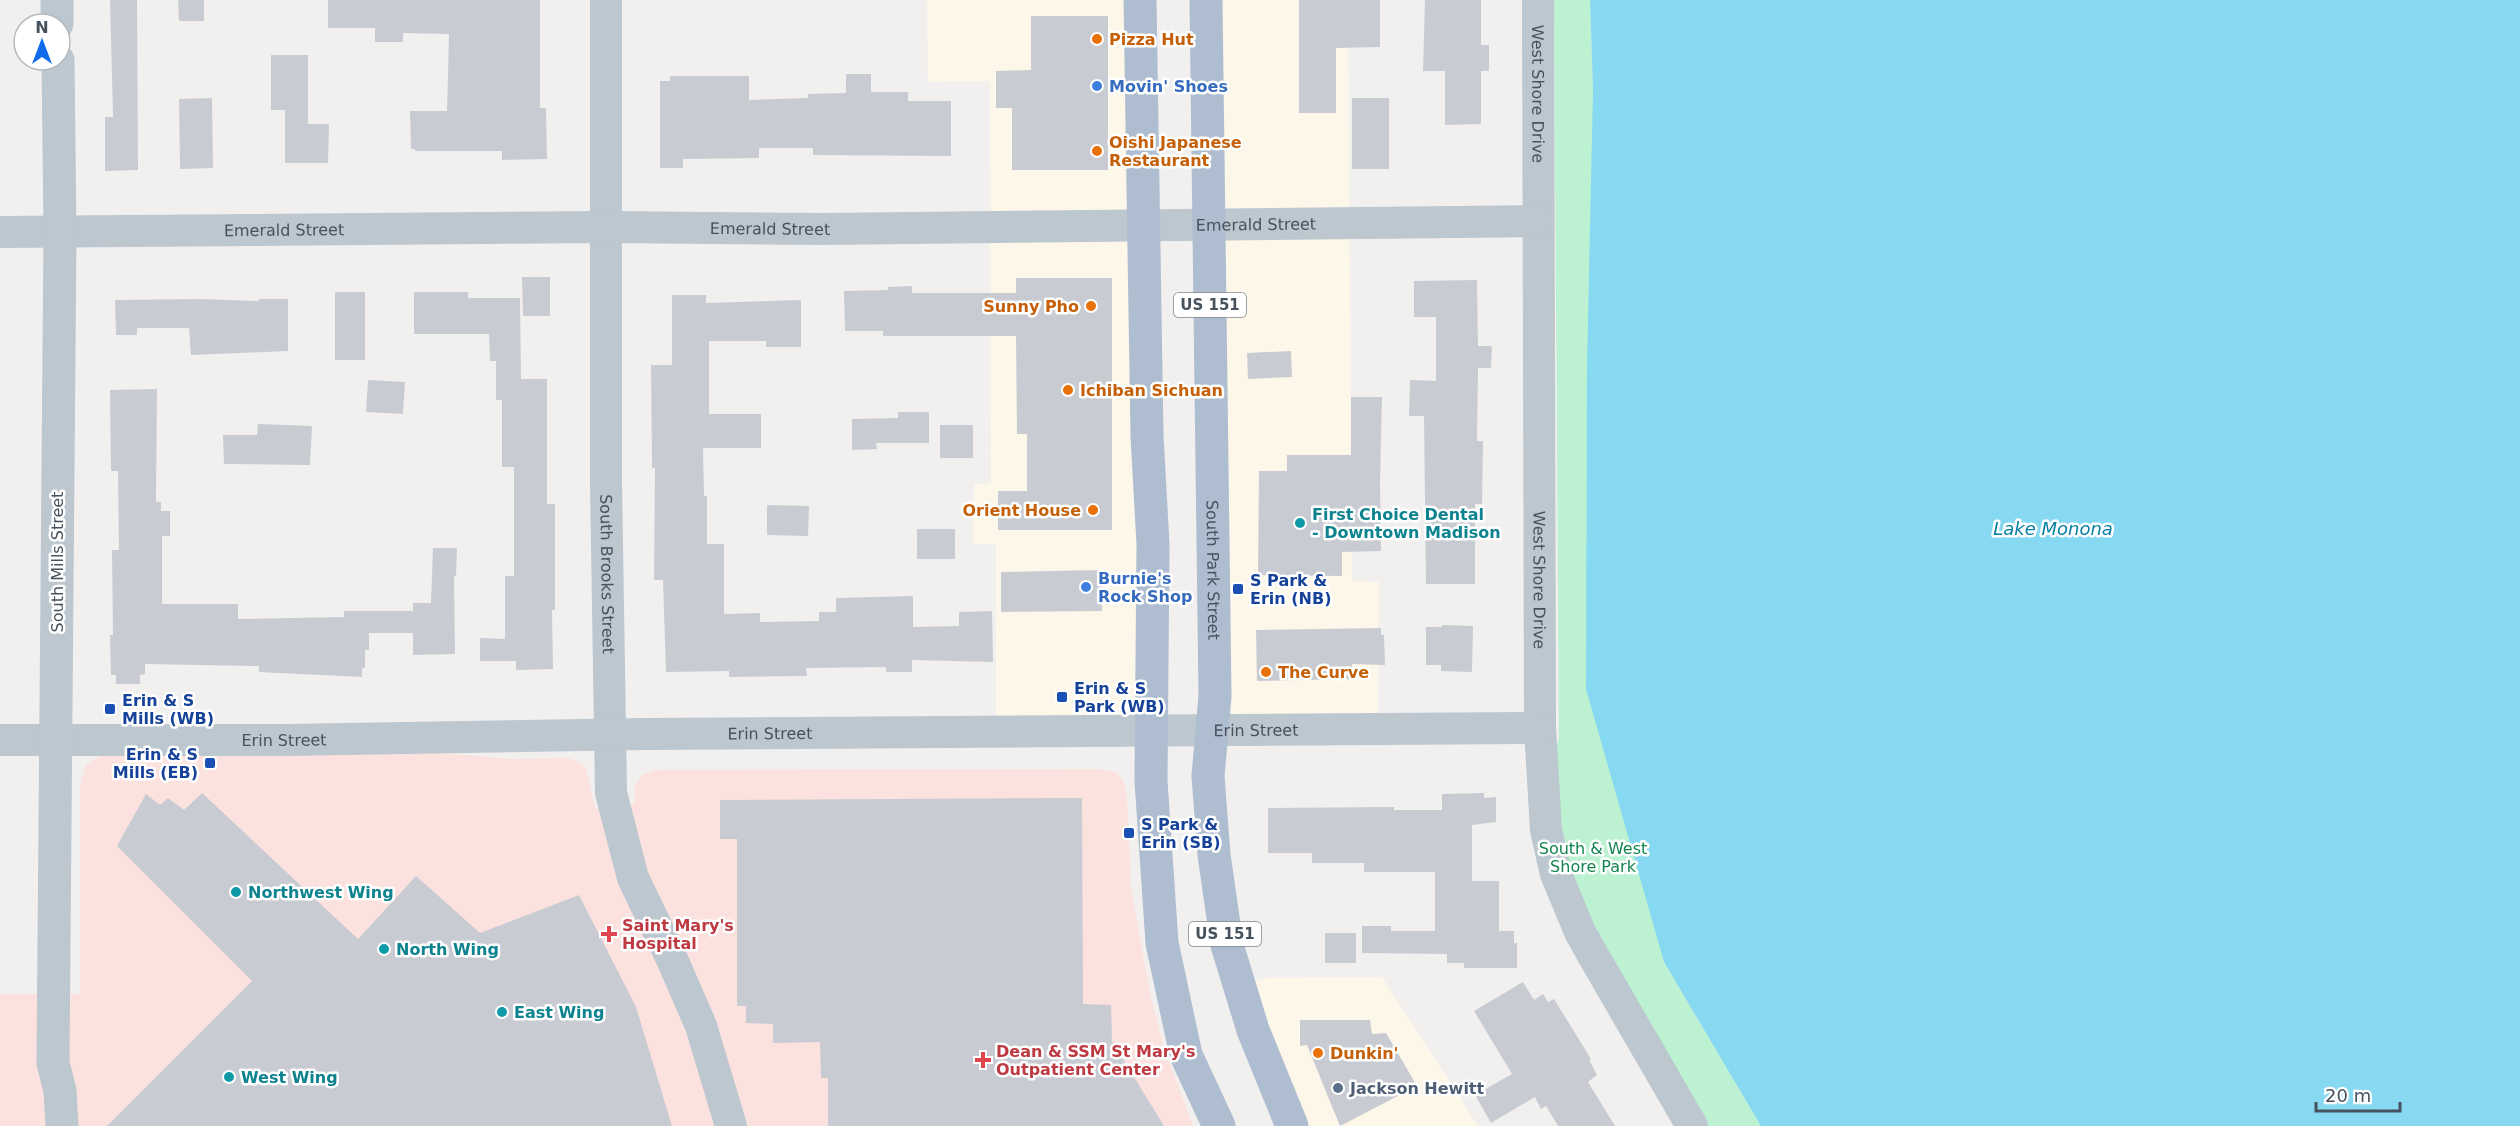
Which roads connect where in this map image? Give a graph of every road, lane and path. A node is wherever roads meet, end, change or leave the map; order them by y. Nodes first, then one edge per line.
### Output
1 (606, 0) edge
2 (1140, 0) edge
3 (1206, 0) edge
4 (1538, 0) edge
5 (58, 72) edge
6 (1538, 221) junction
7 (1209, 225) junction
8 (1144, 226) junction
9 (607, 227) junction
10 (0, 232) edge
11 (60, 232) junction
12 (1540, 728) junction
13 (1152, 731) junction
14 (1210, 731) junction
15 (610, 735) junction
16 (0, 740) edge
17 (56, 740) junction
18 (53, 1063) junction
19 (39, 1126) edge
20 (62, 1126) edge
21 (731, 1126) edge
22 (1218, 1126) edge
23 (1292, 1126) edge
24 (1692, 1126) edge

1 - 9 street, South Brooks Street
2 - 8 main road
3 - 7 main road, South Park Street / US 151
4 - 6 street, West Shore Drive
5 - 11 street, South Mills Street
6 - 7 street, Emerald Street
6 - 12 street, West Shore Drive
7 - 8 street, Emerald Street
7 - 14 main road, South Park Street / US 151
8 - 9 street, Emerald Street
8 - 13 main road
9 - 11 street, Emerald Street
9 - 15 street, South Brooks Street
10 - 11 street, Emerald Street
11 - 17 street, South Mills Street
12 - 14 street, Erin Street
12 - 24 street, West Shore Drive
13 - 14 street, Erin Street
13 - 15 street, Erin Street
13 - 22 main road
14 - 23 main road, South Park Street / US 151
15 - 17 street, Erin Street
15 - 21 street, South Brooks Street
16 - 17 street, Erin Street
17 - 18 street, South Mills Street
18 - 19 street, South Mills Street
18 - 20 street, South Mills Street

